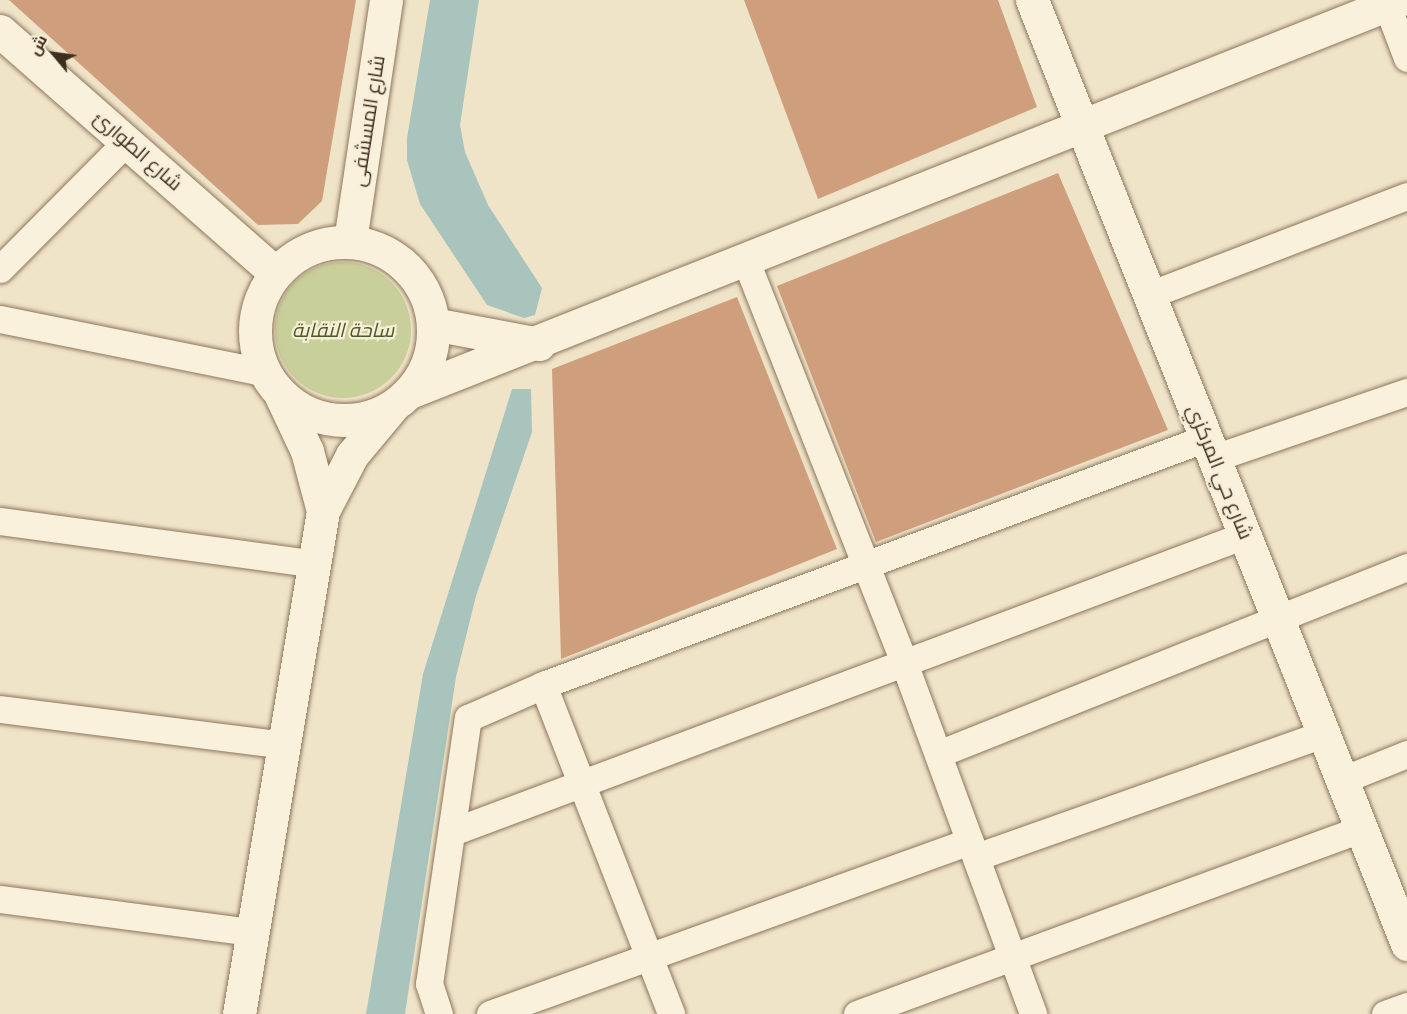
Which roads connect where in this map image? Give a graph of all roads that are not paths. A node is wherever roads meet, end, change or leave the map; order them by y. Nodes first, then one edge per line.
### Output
1 (386, 0) edge
2 (1032, 0) edge
3 (1390, 2) edge
4 (0, 30) edge
5 (1407, 58) edge
6 (1082, 126) junction
7 (127, 141) junction
8 (1407, 196) edge
9 (350, 241) junction
10 (746, 261) junction
11 (0, 269) edge
12 (275, 273) junction
13 (1149, 295) junction
14 (0, 319) edge
15 (433, 324) junction
16 (539, 344) junction
17 (272, 384) junction
18 (1407, 392) edge
19 (401, 400) junction
20 (1210, 448) junction
21 (323, 511) junction
22 (0, 521) edge
23 (1245, 535) junction
24 (312, 563) junction
25 (865, 565) junction
26 (1407, 567) edge
27 (1277, 616) junction
28 (903, 660) junction
29 (543, 685) junction
30 (0, 709) edge
31 (1324, 734) junction
32 (283, 745) junction
33 (938, 754) junction
34 (1407, 754) edge
35 (1342, 780) junction
36 (580, 781) junction
37 (1361, 829) junction
38 (452, 832) junction
39 (973, 849) junction
40 (0, 899) edge
41 (1404, 925) edge
42 (252, 932) junction
43 (648, 956) junction
44 (1013, 960) junction
45 (1407, 1006) edge
46 (239, 1014) edge
47 (439, 1014) edge
48 (490, 1014) edge
49 (671, 1014) edge
50 (857, 1014) edge
51 (1033, 1014) edge
52 (1385, 1014) edge

1 - 9 street, شارع المسشفى
2 - 6 street, شارع حي المركزي
3 - 5 street
3 - 6 street
4 - 7 street, شارع الطوارئ
6 - 10 street
6 - 13 street, شارع حي المركزي
7 - 11 street
7 - 12 street, شارع الطوارئ
8 - 13 street
9 - 12 street
9 - 15 street
10 - 16 street
10 - 25 street
12 - 17 street
13 - 20 street, شارع حي المركزي
14 - 17 street
15 - 16 street
15 - 19 street
16 - 19 street
17 - 19 street
17 - 21 street
18 - 20 street
19 - 21 street
20 - 23 street, شارع حي المركزي
20 - 25 street
21 - 24 street
22 - 24 street
23 - 27 street, شارع حي المركزي
23 - 28 street
24 - 32 street
25 - 28 street
25 - 29 street
26 - 27 street
27 - 31 street, شارع حي المركزي
27 - 33 street
28 - 33 street
28 - 36 street
29 - 36 street
29 - 38 street
30 - 32 street
31 - 35 street, شارع حي المركزي
31 - 39 street
32 - 42 street
33 - 39 street
34 - 35 street
35 - 37 street, شارع حي المركزي
36 - 38 street
36 - 43 street
37 - 41 street, شارع حي المركزي
37 - 44 street
38 - 47 street
39 - 43 street
39 - 44 street
40 - 42 street
42 - 46 street
43 - 48 street
43 - 49 street
44 - 50 street
44 - 51 street
45 - 52 street

